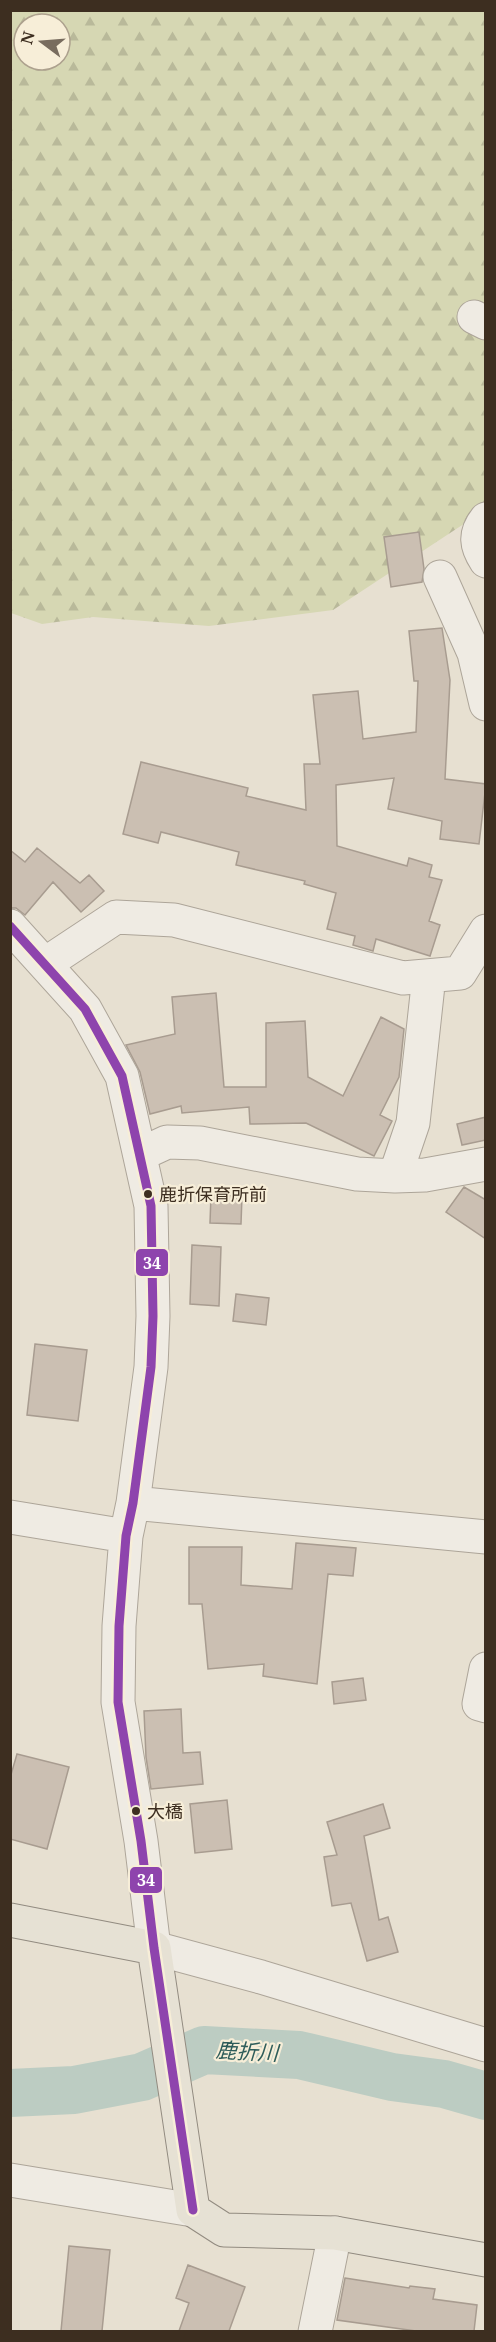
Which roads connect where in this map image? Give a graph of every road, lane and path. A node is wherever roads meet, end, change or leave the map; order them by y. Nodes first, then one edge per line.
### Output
1 (486, 519) edge
2 (486, 561) edge
3 (440, 577) dead end
4 (486, 704) edge
5 (10, 926) edge
6 (486, 930) edge
7 (45, 964) junction
8 (429, 976) junction
9 (141, 1154) junction
10 (486, 1164) edge
11 (395, 1176) junction
12 (133, 1503) junction
13 (10, 1517) edge
14 (126, 1536) junction
15 (486, 1537) edge
16 (486, 1669) edge
17 (486, 1706) edge
18 (10, 1920) edge
19 (154, 1948) junction
20 (486, 2045) edge
21 (10, 2180) edge
22 (193, 2210) junction
23 (335, 2233) junction
24 (486, 2260) edge
25 (315, 2331) edge

1 - 2 street
3 - 4 street
5 - 7 street
6 - 8 street
7 - 8 street
7 - 9 street
8 - 11 street
9 - 11 street
9 - 12 street
10 - 11 street
12 - 14 street
12 - 15 street
13 - 14 street
14 - 19 street
16 - 17 street
18 - 19 main road
19 - 20 street
19 - 22 main road
21 - 22 street
22 - 23 main road
23 - 24 main road
23 - 25 street

